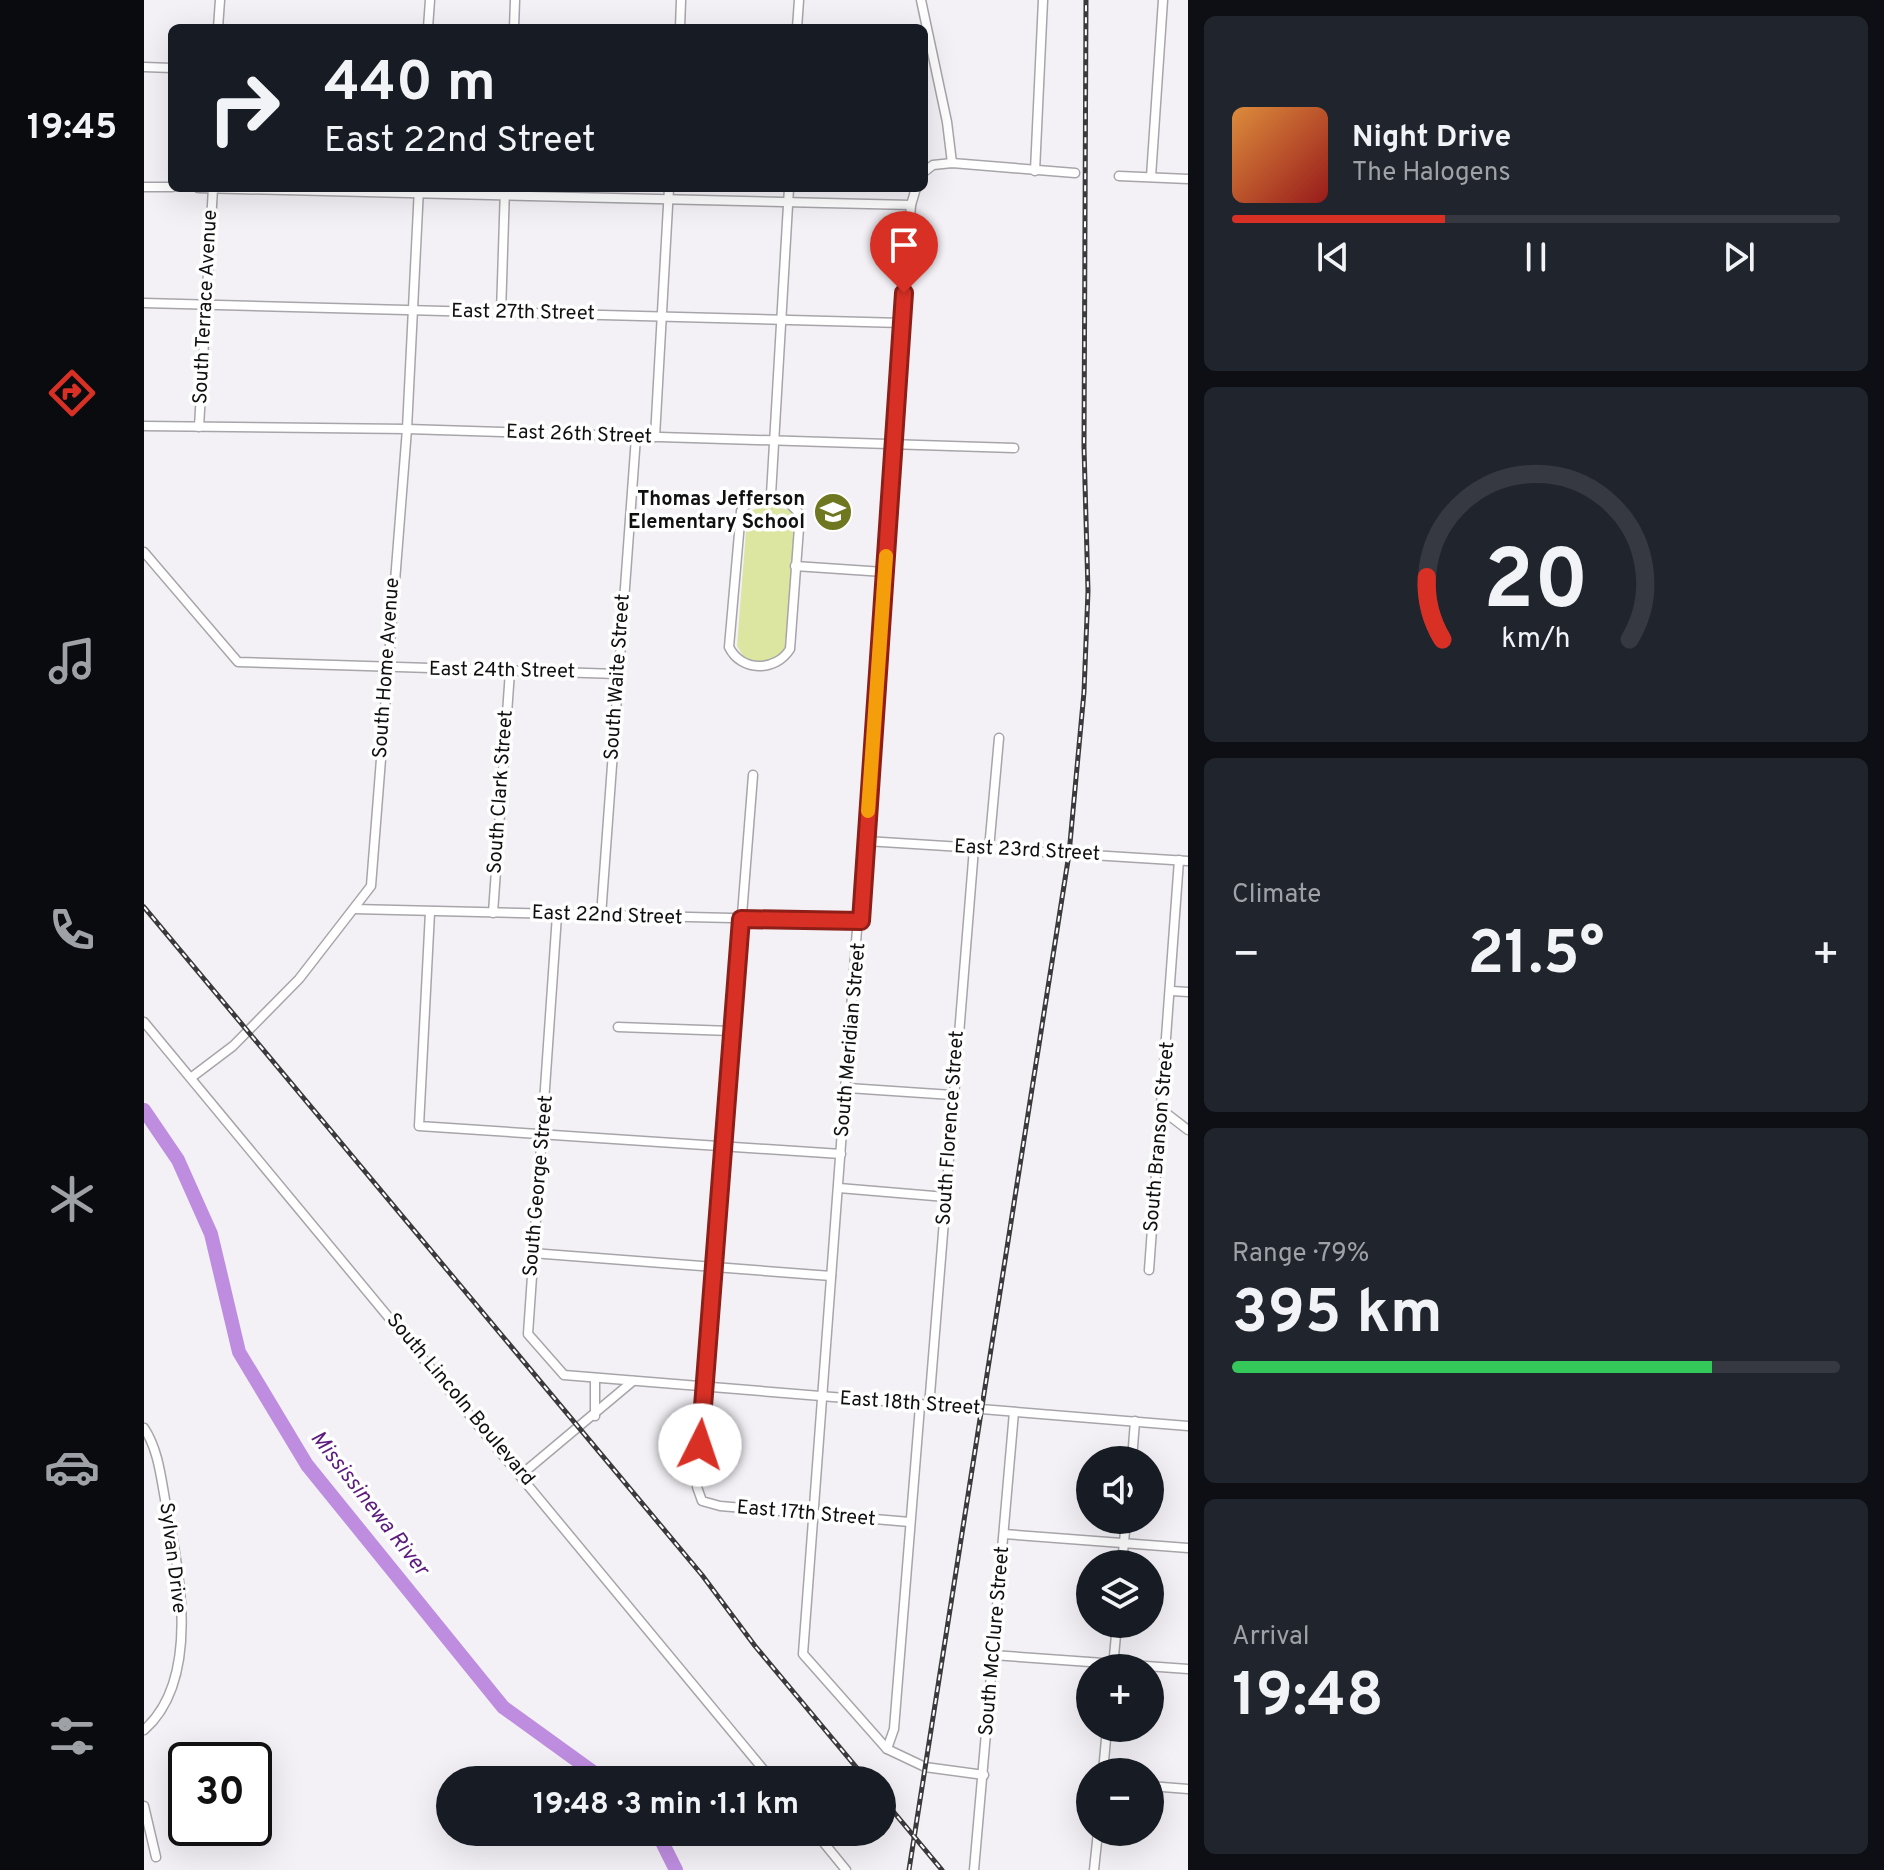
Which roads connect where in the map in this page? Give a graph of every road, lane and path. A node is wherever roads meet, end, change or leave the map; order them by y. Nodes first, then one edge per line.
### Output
1 (220, 0) edge
2 (430, 0) edge
3 (515, 0) edge
4 (681, 0) edge
5 (799, 0) edge
6 (921, 0) edge
7 (1043, 0) edge
8 (1163, 0) edge
9 (218, 24) edge
10 (428, 24) edge
11 (514, 24) edge
12 (680, 24) edge
13 (797, 24) edge
14 (926, 24) edge
15 (928, 33) edge
16 (144, 67) edge
17 (168, 68) edge
18 (952, 163) junction
19 (928, 169) edge
20 (1035, 171) junction
21 (1075, 173) dead end
22 (1119, 176) dead end
23 (1151, 177) junction
24 (1188, 179) edge
25 (144, 187) edge
26 (168, 187) edge
27 (213, 192) edge
28 (419, 192) edge
29 (505, 192) edge
30 (528, 192) edge
31 (669, 192) edge
32 (789, 192) edge
33 (915, 192) edge
34 (668, 198) junction
35 (789, 202) junction
36 (911, 205) junction
37 (144, 303) edge
38 (204, 305) junction
39 (411, 309) junction
40 (501, 313) junction
41 (664, 316) junction
42 (779, 320) junction
43 (902, 323) junction
44 (144, 426) edge
45 (199, 427) junction
46 (407, 429) junction
47 (636, 437) junction
48 (655, 437) junction
49 (774, 441) junction
50 (895, 441) junction
51 (1014, 448) dead end
52 (771, 495) junction
53 (144, 552) edge
54 (795, 566) junction
55 (884, 572) junction
56 (386, 669) junction
57 (510, 671) junction
58 (618, 674) junction
59 (999, 738) dead end
60 (753, 775) dead end
61 (866, 841) junction
62 (974, 848) junction
63 (989, 849) junction
64 (1184, 860) edge
65 (354, 909) junction
66 (430, 912) junction
67 (493, 913) junction
68 (557, 915) junction
69 (601, 916) junction
70 (741, 919) junction
71 (861, 921) junction
72 (1172, 991) junction
73 (1188, 992) edge
74 (144, 1022) edge
75 (618, 1027) dead end
76 (731, 1031) junction
77 (192, 1077) junction
78 (848, 1088) junction
79 (952, 1095) junction
80 (1162, 1110) junction
81 (1188, 1130) edge
82 (545, 1134) junction
83 (723, 1144) junction
84 (841, 1154) junction
85 (839, 1188) junction
86 (946, 1197) junction
87 (532, 1253) junction
88 (712, 1268) junction
89 (1149, 1270) dead end
90 (831, 1276) junction
91 (595, 1378) junction
92 (633, 1381) junction
93 (704, 1387) junction
94 (823, 1397) junction
95 (924, 1406) junction
96 (1014, 1412) junction
97 (595, 1416) junction
98 (1135, 1421) junction
99 (1188, 1426) edge
100 (144, 1428) edge
101 (1133, 1446) edge
102 (522, 1474) junction
103 (813, 1514) junction
104 (910, 1522) junction
105 (1004, 1534) junction
106 (1125, 1534) edge
107 (1124, 1543) junction
108 (1188, 1548) edge
109 (1123, 1550) edge
110 (993, 1655) junction
111 (1076, 1663) edge
112 (1164, 1668) edge
113 (1188, 1669) edge
114 (144, 1730) edge
115 (887, 1749) junction
116 (761, 1766) edge
117 (984, 1775) junction
118 (1164, 1787) edge
119 (1188, 1789) edge
120 (144, 1806) edge
121 (826, 1846) edge
122 (1097, 1846) edge
123 (156, 1857) dead end
124 (846, 1870) edge
125 (974, 1870) edge
126 (1094, 1870) edge

1 - 9 street
2 - 10 street
3 - 11 street
4 - 12 street
5 - 13 street
6 - 14 street
7 - 20 street
8 - 23 street
15 - 18 street
16 - 17 street
18 - 19 street
18 - 20 street
20 - 21 street
22 - 23 street
23 - 24 street
25 - 26 street
27 - 38 street, South Terrace Avenue
28 - 39 street, South Home Avenue
29 - 40 street
30 - 34 street
31 - 34 street
32 - 35 street
33 - 36 street, South Meridian Street
34 - 35 street
34 - 41 street
35 - 36 street
35 - 42 street
36 - 43 street, South Meridian Street
37 - 38 street, East 27th Street
38 - 39 street, East 27th Street
38 - 45 street, South Terrace Avenue
39 - 40 street, East 27th Street
39 - 46 street, South Home Avenue
40 - 41 street, East 27th Street
41 - 42 street, East 27th Street
41 - 48 street
42 - 43 street, East 27th Street
42 - 49 street
43 - 50 street, South Meridian Street
44 - 45 street, East 26th Street
45 - 46 street, East 26th Street
46 - 47 street, East 26th Street
46 - 56 street, South Home Avenue
47 - 48 street, East 26th Street
47 - 58 street, South Waite Street
48 - 49 street, East 26th Street
49 - 50 street, East 26th Street
49 - 52 street
50 - 51 street, East 26th Street
50 - 55 street, South Meridian Street
52 - 54 street
52 - 54 street
53 - 56 street, East 24th Street
54 - 55 street
55 - 61 street, South Meridian Street
56 - 57 street, East 24th Street
56 - 65 street, South Home Avenue
57 - 58 street, East 24th Street
57 - 67 street, South Clark Street
58 - 69 street, South Waite Street
59 - 63 street
60 - 70 street
61 - 62 street, East 23rd Street
61 - 71 street, South Meridian Street
62 - 63 street, East 23rd Street
62 - 79 street, South Florence Street
63 - 64 street, East 23rd Street
64 - 72 street, South Branson Street
65 - 66 street, East 22nd Street
65 - 77 street, South Home Avenue
66 - 67 street, East 22nd Street
66 - 82 street
67 - 68 street, East 22nd Street
68 - 69 street, East 22nd Street
68 - 82 street, South George Street
69 - 70 street, East 22nd Street
70 - 71 street, East 22nd Street
70 - 76 street
71 - 78 street, South Meridian Street
72 - 73 street
72 - 80 street, South Branson Street
74 - 77 street, South Lincoln Boulevard
75 - 76 street
76 - 83 street
77 - 102 street, South Lincoln Boulevard
78 - 79 street
78 - 84 street, South Meridian Street
79 - 86 street, South Florence Street
80 - 81 street
80 - 89 street, South Branson Street
82 - 83 street
82 - 87 street, South George Street
83 - 84 street
83 - 88 street
84 - 85 street, South Meridian Street
85 - 86 street
85 - 90 street, South Meridian Street
86 - 95 street, South Florence Street
87 - 88 street
87 - 91 street, South George Street
88 - 90 street
88 - 93 street
90 - 94 street, South Meridian Street
91 - 92 street, South George Street
91 - 97 street
92 - 93 street, East 18th Street
92 - 97 street
93 - 94 street, East 18th Street
93 - 103 street, East 17th Street
94 - 95 street, East 18th Street
94 - 103 street, South Meridian Street
95 - 96 street, East 18th Street
95 - 104 street, South Florence Street
96 - 98 street, East 18th Street
96 - 105 street, South McClure Street
97 - 102 street
98 - 99 street, East 18th Street
98 - 101 street
100 - 114 street, Sylvan Drive
102 - 116 street, South Lincoln Boulevard
103 - 104 street, East 17th Street
103 - 115 street, South Meridian Street
104 - 115 street, South Florence Street
105 - 107 street
105 - 110 street, South McClure Street
106 - 107 street
107 - 108 street
107 - 109 street
110 - 111 street
110 - 117 street, South McClure Street
112 - 113 street
115 - 117 street
117 - 125 street, South McClure Street
118 - 119 street
120 - 123 street
121 - 124 street
122 - 126 street

